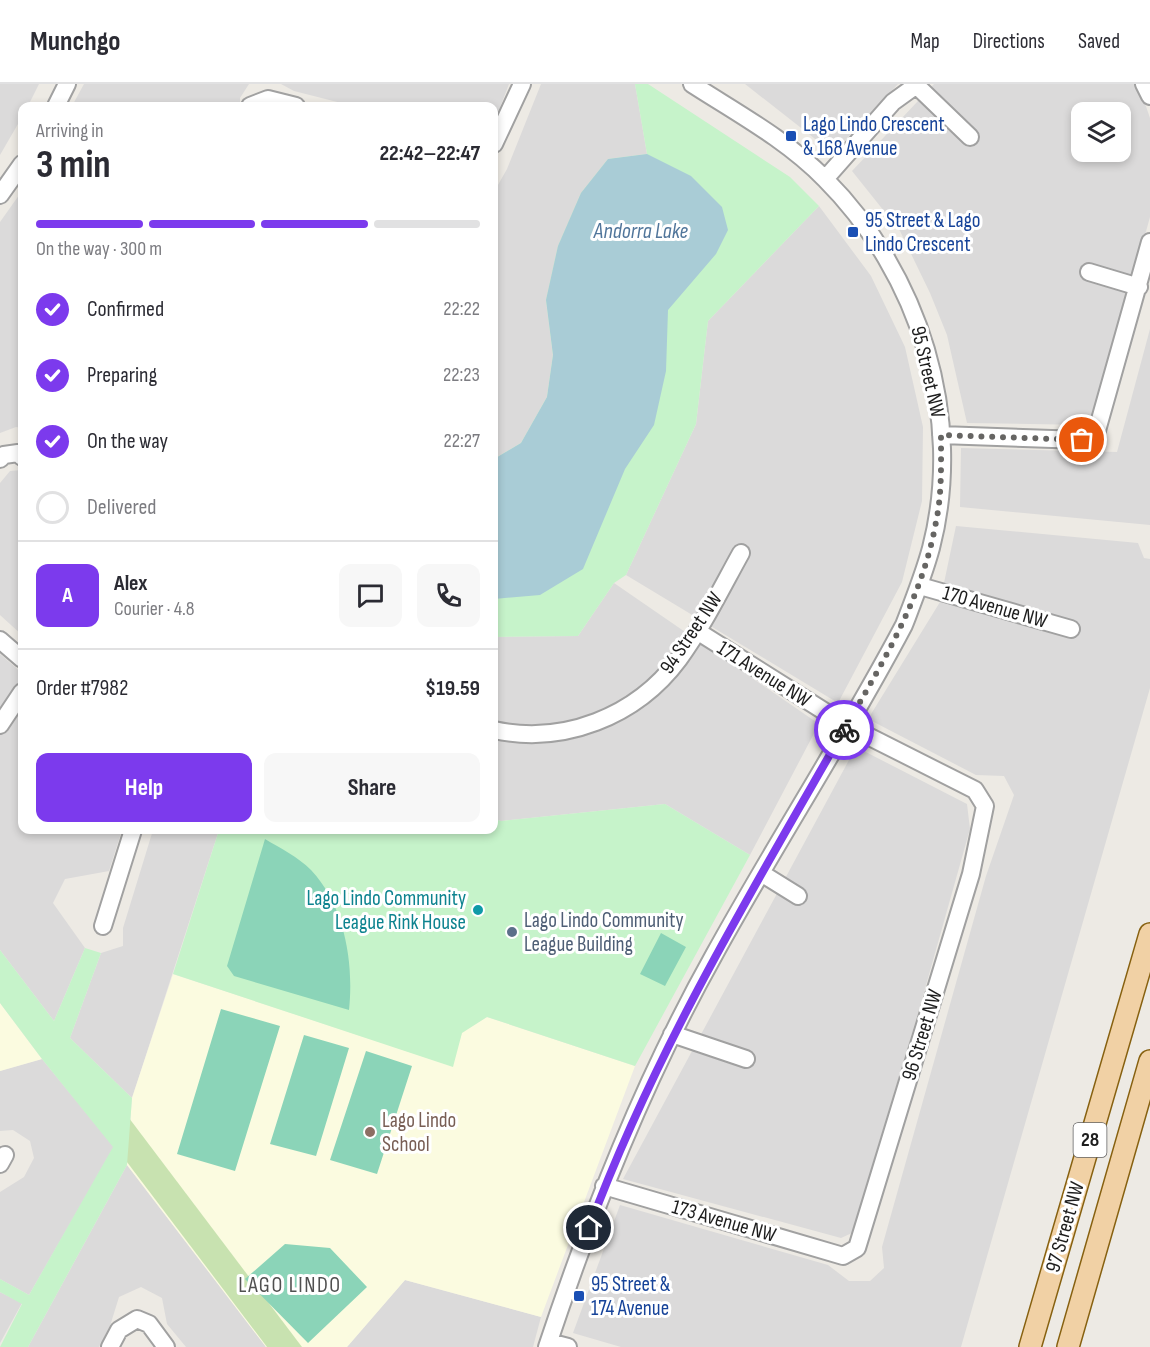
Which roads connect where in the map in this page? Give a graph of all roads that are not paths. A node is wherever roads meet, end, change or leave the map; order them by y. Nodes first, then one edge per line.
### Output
1 (67, 84) edge
2 (522, 84) edge
3 (1144, 84) edge
4 (918, 85) edge
5 (699, 86) edge
6 (1150, 96) edge
7 (58, 102) edge
8 (260, 102) edge
9 (280, 102) edge
10 (498, 135) edge
11 (970, 137) dead end
12 (18, 170) edge
13 (825, 179) junction
14 (0, 195) edge
15 (1150, 242) edge
16 (1089, 272) dead end
17 (1139, 287) junction
18 (941, 435) junction
19 (18, 453) edge
20 (2, 457) edge
21 (741, 553) dead end
22 (920, 586) junction
23 (1071, 629) dead end
24 (697, 631) junction
25 (0, 640) edge
26 (18, 656) edge
27 (18, 698) edge
28 (0, 725) edge
29 (846, 725) junction
30 (498, 731) edge
31 (985, 806) joint
32 (132, 834) edge
33 (761, 873) junction
34 (798, 896) dead end
35 (104, 926) dead end
36 (1150, 933) edge
37 (672, 1034) junction
38 (746, 1059) dead end
39 (1150, 1061) edge
40 (604, 1186) junction
41 (843, 1256) joint
42 (548, 1344) edge
43 (110, 1347) edge
44 (166, 1347) edge
45 (568, 1347) edge
46 (1030, 1347) edge
47 (1068, 1347) edge

1 - 7 street
2 - 10 street
3 - 6 street
4 - 11 street
4 - 13 street
5 - 13 street, 95 Street NW
8 - 9 street
12 - 14 street
13 - 18 street, 95 Street NW
15 - 17 street
16 - 17 street
17 - 18 street
18 - 22 street, 95 Street NW
19 - 20 street
21 - 24 street, 94 Street NW
22 - 23 street, 170 Avenue NW
22 - 29 street, 95 Street NW
24 - 29 street, 171 Avenue NW
24 - 30 street, 94 Street NW
25 - 26 street
27 - 28 street
29 - 31 street, 171 Avenue NW
29 - 33 street, 95 Street NW
31 - 41 street, 96 Street NW
32 - 35 street
33 - 34 street
33 - 37 street, 95 Street NW
36 - 46 main road, 97 Street NW / 28
37 - 38 street
37 - 40 street, 95 Street NW
39 - 47 main road, 97 Street NW / 28
40 - 41 street, 173 Avenue NW
40 - 42 street, 95 Street NW
42 - 45 street
43 - 44 street

